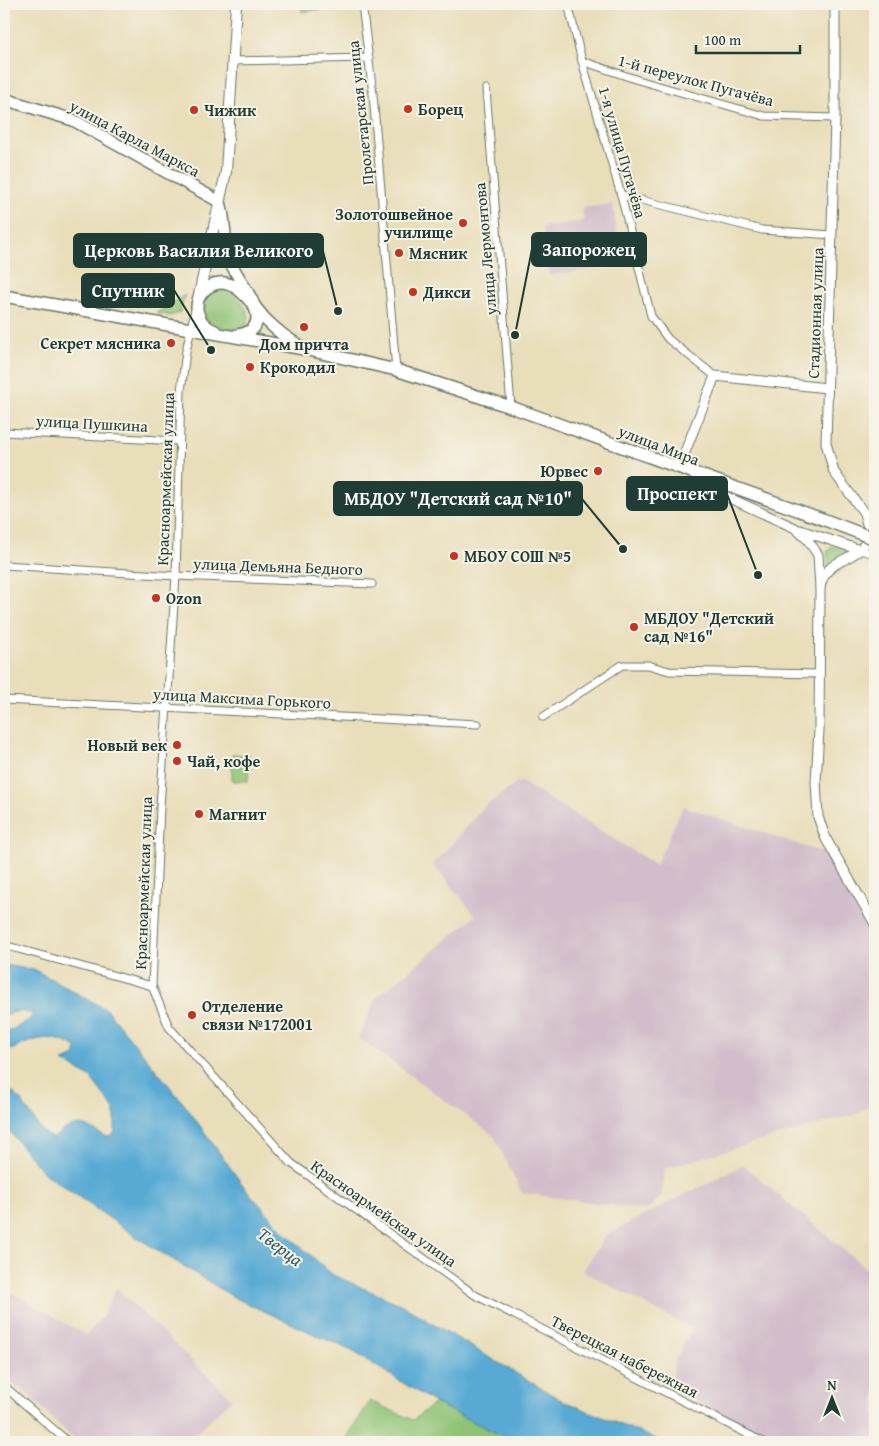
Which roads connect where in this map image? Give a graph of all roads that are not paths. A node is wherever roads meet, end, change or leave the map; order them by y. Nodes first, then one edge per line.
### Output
1 (236, 4) edge
2 (362, 4) edge
3 (568, 4) edge
4 (835, 4) edge
5 (369, 58) junction
6 (233, 61) junction
7 (582, 61) junction
8 (486, 89) dead end
9 (4, 99) edge
10 (835, 118) junction
11 (621, 195) junction
12 (220, 202) junction
13 (832, 235) junction
14 (4, 296) edge
15 (198, 301) junction
16 (251, 301) junction
17 (190, 329) junction
18 (224, 335) junction
19 (304, 349) junction
20 (396, 370) junction
21 (715, 376) junction
22 (827, 388) junction
23 (511, 407) junction
24 (4, 432) edge
25 (179, 441) junction
26 (679, 467) junction
27 (695, 473) junction
28 (795, 528) junction
29 (875, 539) edge
30 (860, 550) junction
31 (875, 554) edge
32 (818, 555) junction
33 (838, 561) junction
34 (4, 565) edge
35 (176, 576) junction
36 (372, 584) dead end
37 (820, 588) junction
38 (819, 674) junction
39 (4, 700) edge
40 (166, 708) junction
41 (543, 717) dead end
42 (478, 724) dead end
43 (875, 924) edge
44 (4, 945) edge
45 (152, 986) junction
46 (475, 1294) joint
47 (4, 1386) edge
48 (68, 1442) edge
49 (763, 1442) edge

1 - 6 main road
2 - 5 street, Пролетарская улица
3 - 7 street, 1-я улица Пугачёва
4 - 10 street, Стадионная улица
5 - 6 street
5 - 20 street, Пролетарская улица
6 - 12 main road
7 - 10 street, 1-й переулок Пугачёва
7 - 11 street, 1-я улица Пугачёва
8 - 23 street, улица Лермонтова
9 - 12 main road, улица Карла Маркса
10 - 13 street, Стадионная улица
11 - 13 street
11 - 21 street, 1-я улица Пугачёва
12 - 15 main road
12 - 16 main road
13 - 22 street, Стадионная улица
14 - 17 main road, улица Мира
15 - 16 main road
15 - 17 street, Красноармейская улица
15 - 18 main road
16 - 18 main road
16 - 19 main road, улица Мира
17 - 18 main road, улица Мира
17 - 25 street, Красноармейская улица
18 - 19 main road, улица Мира
19 - 20 main road, улица Мира
20 - 23 main road, улица Мира
21 - 22 street
21 - 26 street
22 - 30 street, Стадионная улица
23 - 26 main road, улица Мира
24 - 25 street, улица Пушкина
25 - 35 street, Красноармейская улица
26 - 27 main road, улица Мира
27 - 28 street, улица Мира
27 - 29 main road, bridge
28 - 30 street
28 - 32 street, улица Мира
30 - 31 street
30 - 33 street
32 - 33 street
32 - 37 street
33 - 37 street
34 - 35 street, улица Демьяна Бедного
35 - 36 street, улица Демьяна Бедного
35 - 40 street, Красноармейская улица
37 - 38 street
38 - 41 street
38 - 43 street
39 - 40 street, улица Максима Горького
40 - 42 street, улица Максима Горького
40 - 45 street, Красноармейская улица
44 - 45 street
45 - 46 street, Красноармейская улица
46 - 49 street, Тверецкая набережная
47 - 48 street

